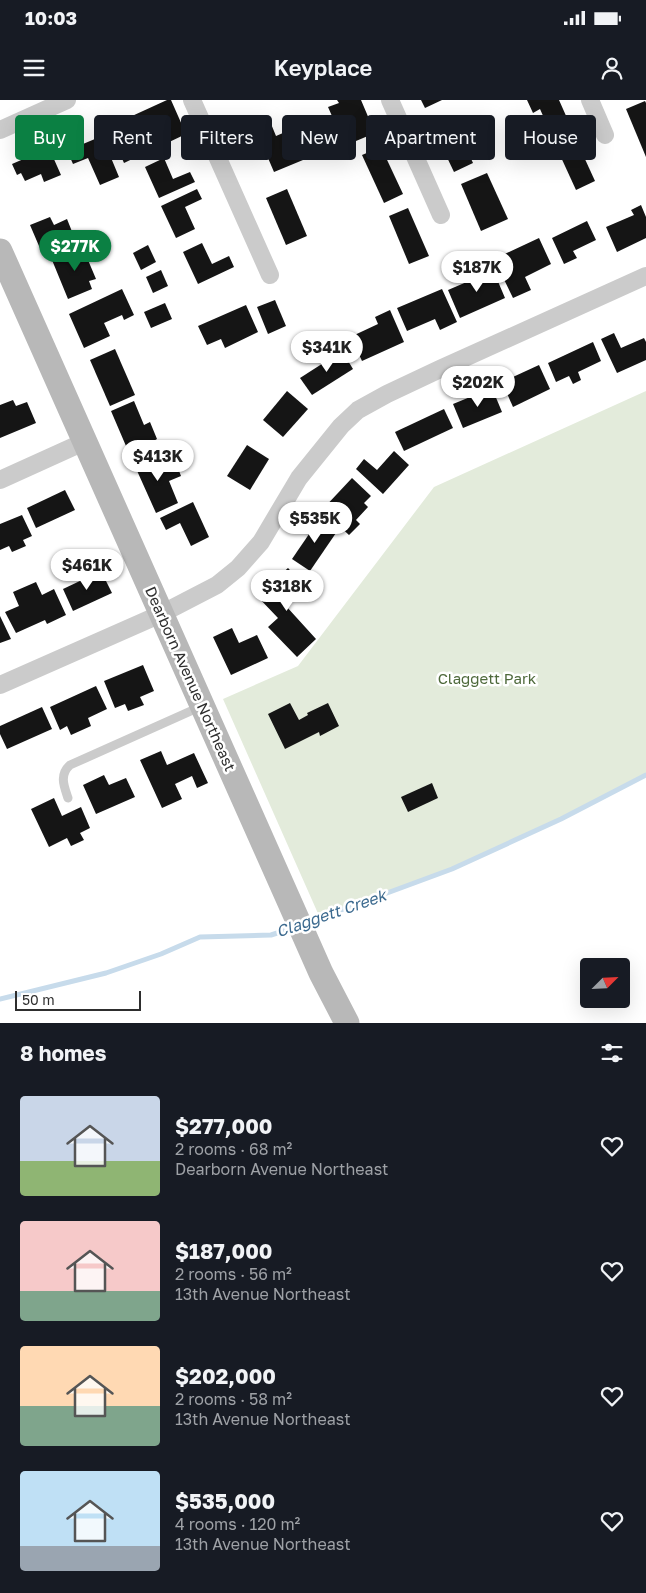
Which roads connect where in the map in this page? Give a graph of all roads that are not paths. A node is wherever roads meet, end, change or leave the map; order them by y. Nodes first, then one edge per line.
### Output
1 (67, 100) edge
2 (192, 100) edge
3 (390, 100) edge
4 (590, 100) edge
5 (0, 130) edge
6 (605, 135) dead end
7 (441, 215) dead end
8 (0, 250) edge
9 (270, 275) dead end
10 (646, 276) edge
11 (86, 442) junction
12 (0, 480) edge
13 (161, 614) junction
14 (0, 685) edge
15 (202, 706) junction
16 (68, 798) dead end
17 (347, 1023) edge

1 - 5 street
2 - 9 street
3 - 7 street
4 - 6 street
8 - 11 street, Dearborn Avenue Northeast
10 - 13 street
11 - 12 street
11 - 13 street, Dearborn Avenue Northeast
13 - 14 street
13 - 15 street, Dearborn Avenue Northeast
15 - 16 lane
15 - 17 street, Dearborn Avenue Northeast

